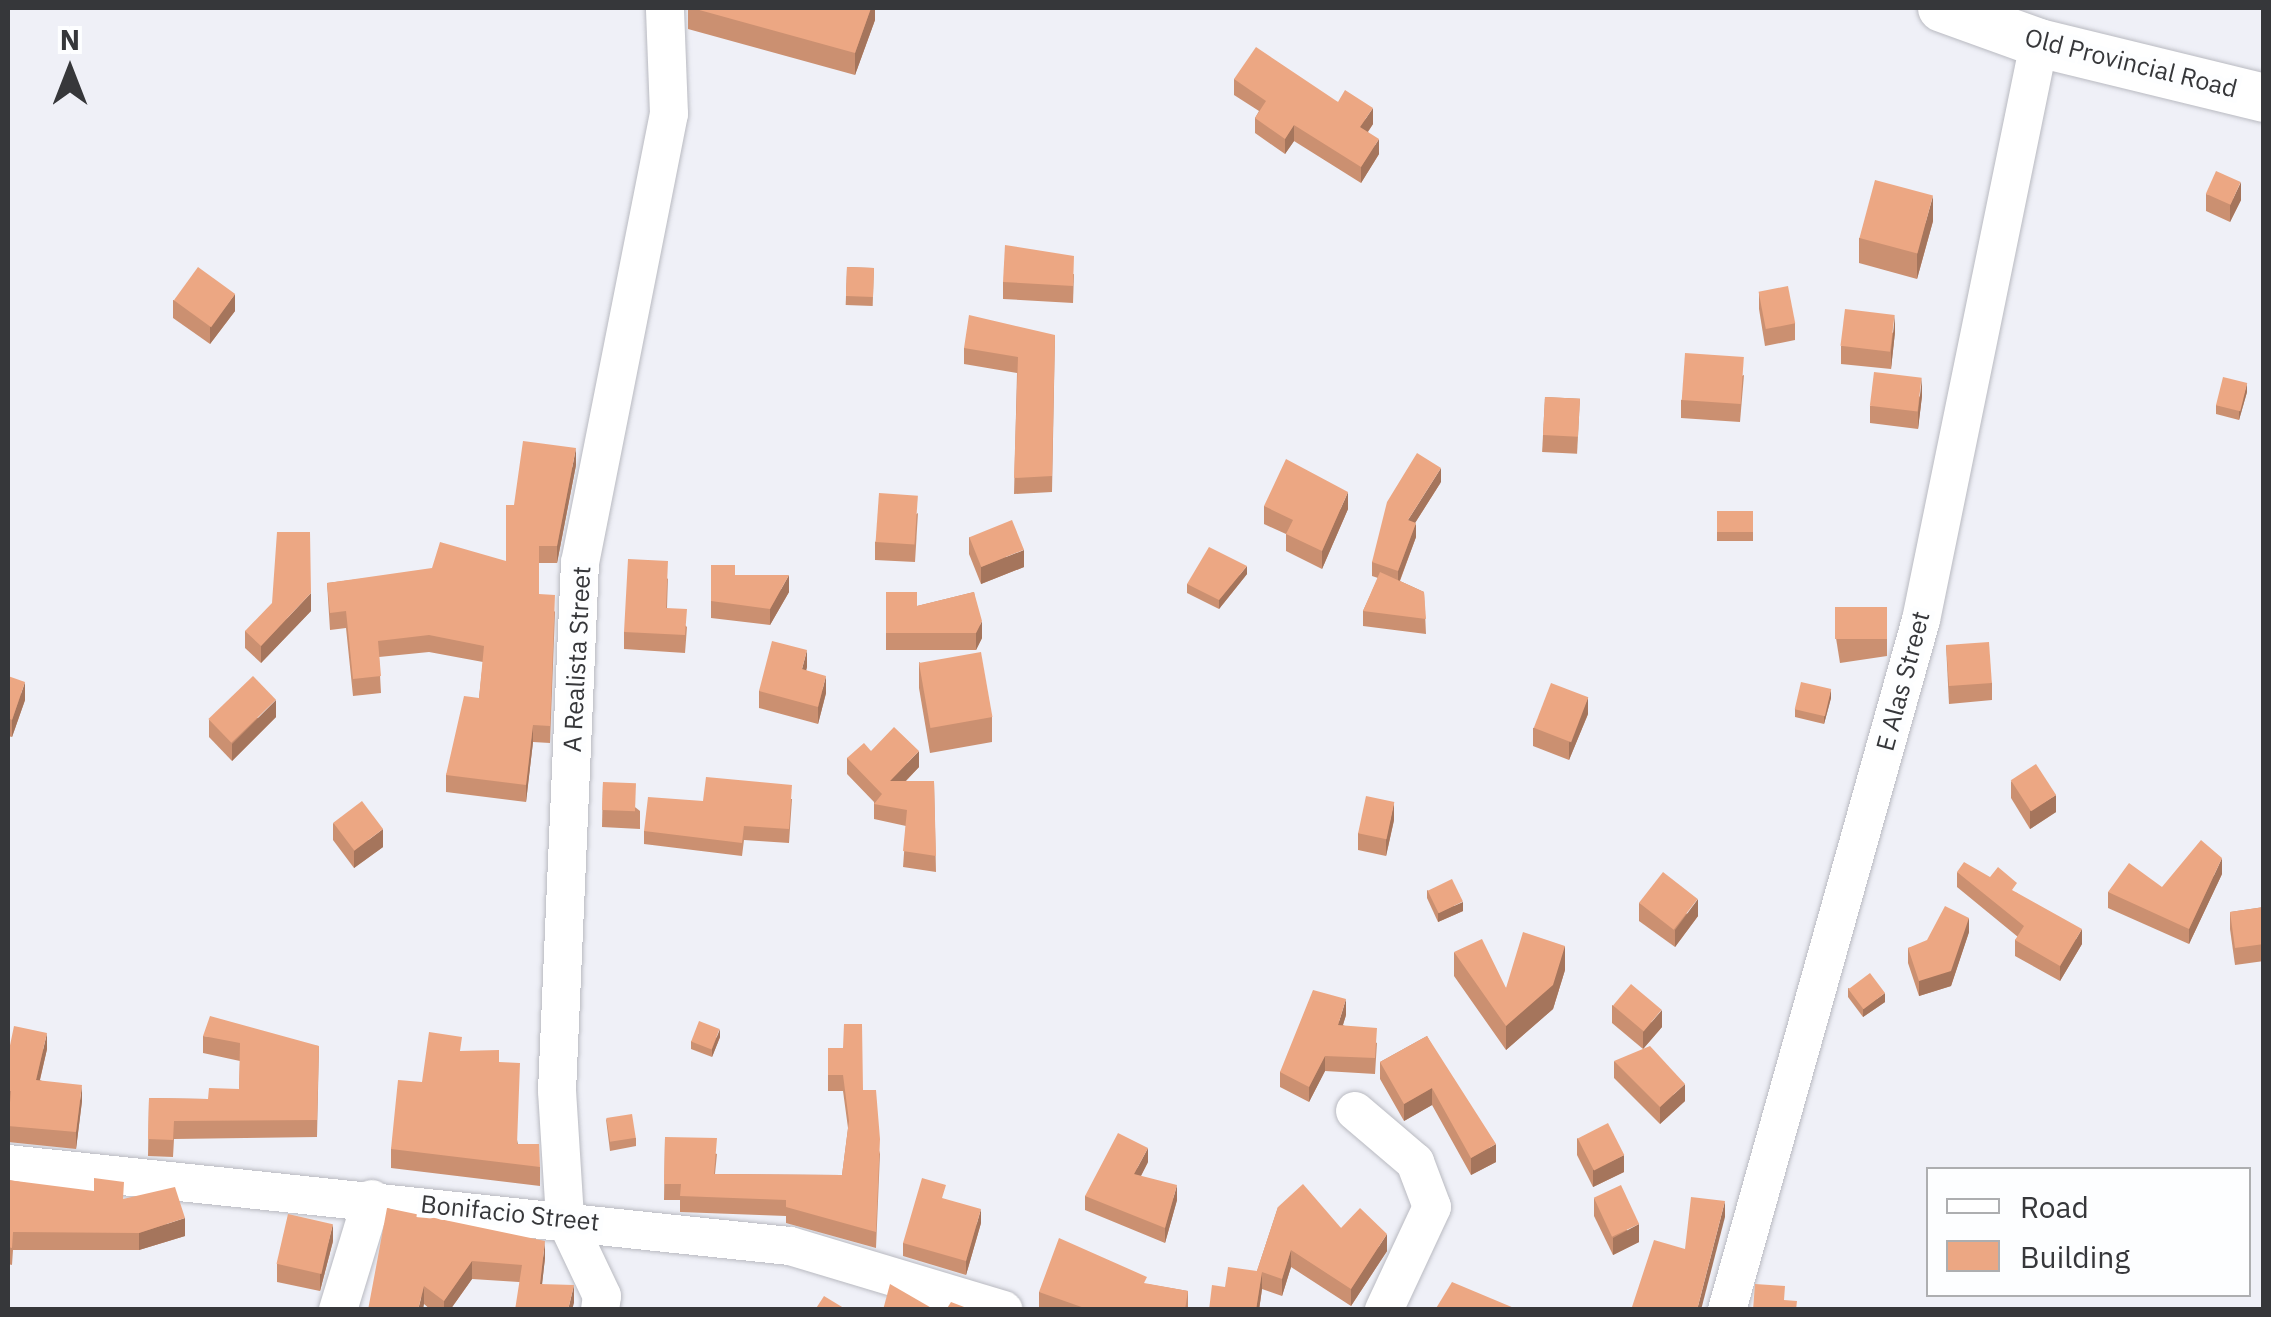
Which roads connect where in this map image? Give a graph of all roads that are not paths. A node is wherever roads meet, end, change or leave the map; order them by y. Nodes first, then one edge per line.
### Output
1 (665, 8) edge
2 (1942, 8) edge
3 (2040, 43) junction
4 (2264, 98) edge
5 (1355, 1112) dead end
6 (8, 1164) edge
7 (372, 1198) junction
8 (565, 1218) junction
9 (338, 1310) edge
10 (600, 1310) edge
11 (1004, 1310) edge
12 (1384, 1310) edge
13 (1726, 1310) edge

1 - 8 street, A Realista Street
2 - 3 main road, Old Provincial Road
3 - 4 main road, Old Provincial Road
3 - 13 street, E Alas Street
5 - 12 street
6 - 7 street, Bonifacio Street
7 - 8 street, Bonifacio Street
7 - 9 street
8 - 10 street, A Realista Street
8 - 11 street, Bonifacio Street

